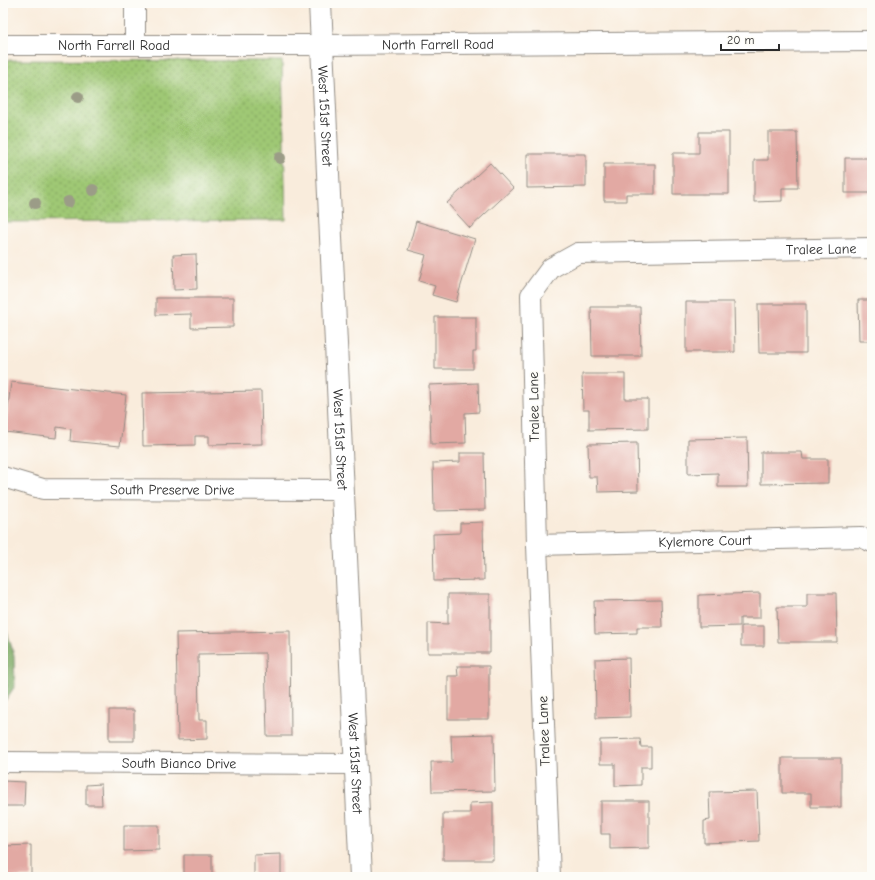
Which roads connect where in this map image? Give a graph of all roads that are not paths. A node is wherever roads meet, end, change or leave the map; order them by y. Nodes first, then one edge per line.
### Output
1 (135, 3) edge
2 (320, 3) edge
3 (872, 40) edge
4 (135, 44) junction
5 (3, 45) edge
6 (321, 45) junction
7 (872, 248) edge
8 (3, 477) edge
9 (342, 490) junction
10 (872, 542) edge
11 (537, 545) junction
12 (3, 762) edge
13 (356, 764) junction
14 (361, 877) edge
15 (550, 877) edge

1 - 4 street
2 - 6 street, West 151st Street
3 - 6 street, North Farrell Road
4 - 5 street, North Farrell Road
4 - 6 street, North Farrell Road
6 - 9 street, West 151st Street
7 - 11 street, Tralee Lane
8 - 9 street, South Preserve Drive
9 - 13 street, West 151st Street
10 - 11 street, Kylemore Court
11 - 15 street, Tralee Lane
12 - 13 street, South Bianco Drive
13 - 14 street, West 151st Street

